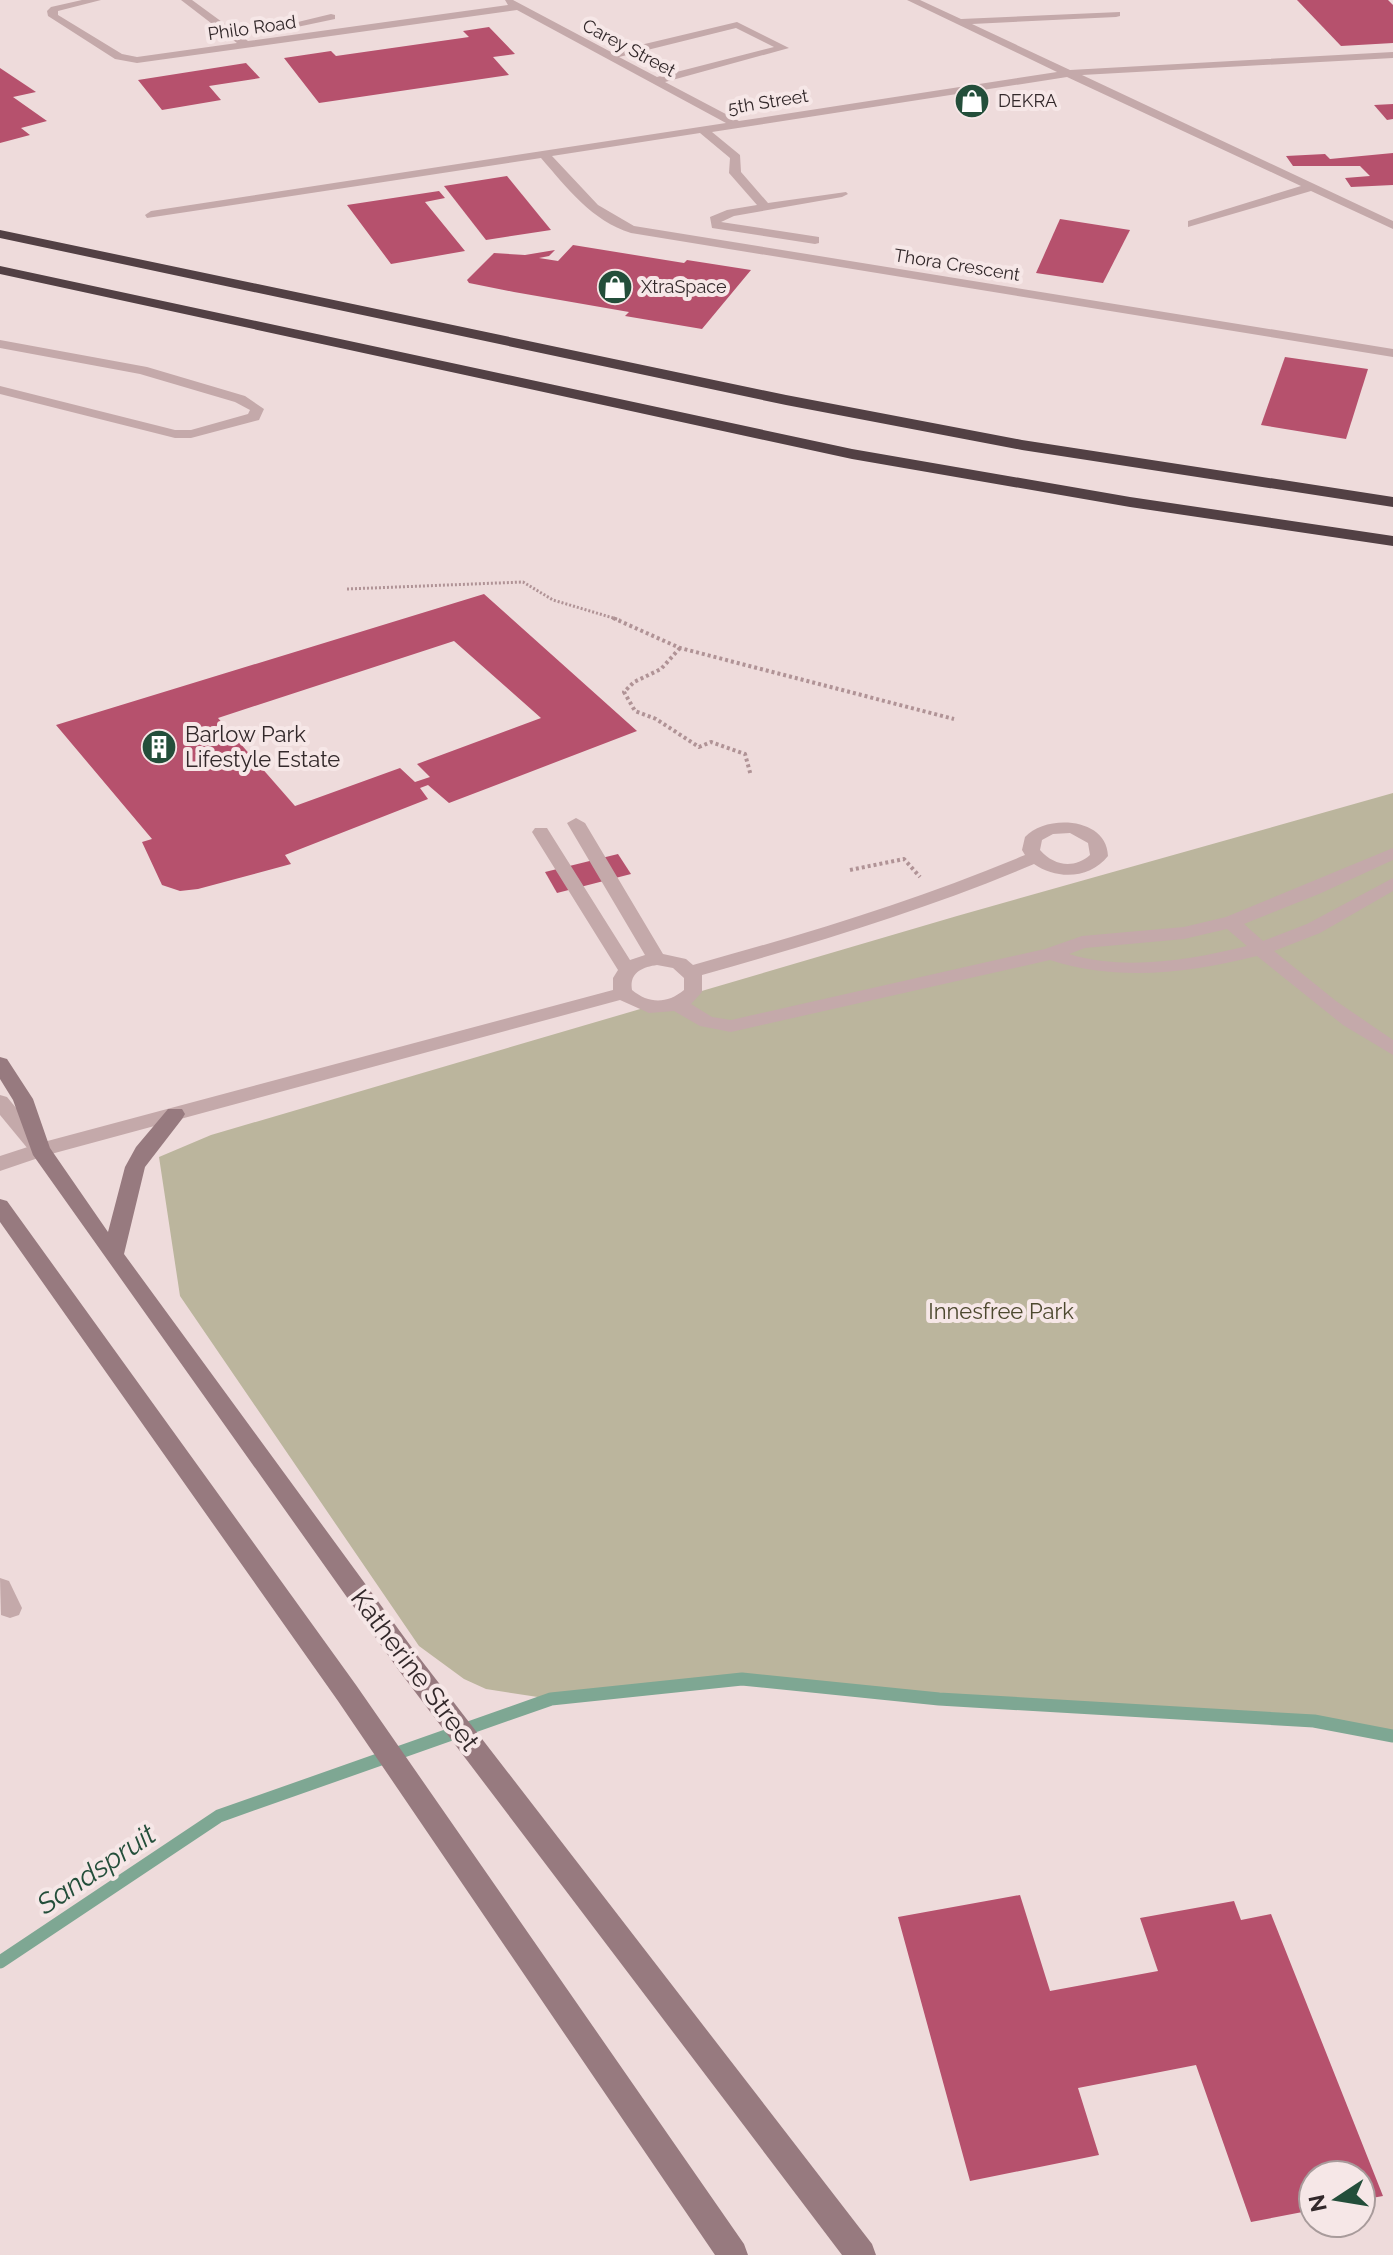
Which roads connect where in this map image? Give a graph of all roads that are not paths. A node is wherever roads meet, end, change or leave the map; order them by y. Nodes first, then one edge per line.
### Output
1 (96, 0) edge
2 (186, 0) edge
3 (505, 0) edge
4 (912, 0) edge
5 (518, 7) junction
6 (1116, 14) dead end
7 (331, 17) dead end
8 (959, 22) junction
9 (235, 36) junction
10 (246, 45) junction
11 (1393, 55) edge
12 (609, 56) junction
13 (1070, 73) junction
14 (656, 81) junction
15 (738, 125) junction
16 (703, 130) junction
17 (544, 154) junction
18 (1311, 187) junction
19 (842, 194) dead end
20 (765, 207) junction
21 (151, 215) dead end
22 (1192, 224) dead end
23 (1393, 225) edge
24 (0, 234) edge
25 (815, 240) dead end
26 (0, 270) edge
27 (0, 344) edge
28 (1393, 353) edge
29 (0, 390) edge
30 (1393, 502) edge
31 (1393, 541) edge
32 (576, 823) dead end
33 (541, 832) dead end
34 (1393, 853) edge
35 (1035, 857) dead end
36 (1393, 884) edge
37 (1231, 922) junction
38 (1258, 947) junction
39 (1050, 954) junction
40 (657, 959) junction
41 (627, 970) junction
42 (690, 972) junction
43 (623, 993) junction
44 (677, 1004) junction
45 (1393, 1049) edge
46 (0, 1064) edge
47 (0, 1102) edge
48 (175, 1114) junction
49 (40, 1150) junction
50 (0, 1164) edge
51 (0, 1206) edge
52 (113, 1255) junction
53 (733, 2255) edge
54 (861, 2255) edge

1 - 10 street, Philo Road
2 - 9 street
3 - 5 street, Carey Street
4 - 8 street
5 - 10 street, Philo Road
5 - 12 street, Carey Street
6 - 8 street
7 - 9 street
8 - 13 street
9 - 10 street
11 - 13 street, 5th Street
12 - 14 street, Carey Street
12 - 14 street
13 - 15 street, 5th Street
13 - 18 street
14 - 15 street, Carey Street
15 - 16 street, 5th Street
16 - 17 street, 5th Street
16 - 20 street
17 - 21 street, 5th Street
17 - 28 street, Thora Crescent
18 - 22 street
18 - 23 street
19 - 20 street
20 - 25 street
24 - 30 highway
26 - 31 highway
27 - 29 street
32 - 40 street
33 - 41 street
34 - 37 street
35 - 42 street
36 - 38 street
37 - 38 street
37 - 39 street
38 - 39 street
38 - 45 street
39 - 44 street
40 - 41 street
40 - 42 street
41 - 43 street
42 - 44 street
43 - 44 street
43 - 48 street
46 - 49 main road, Katherine Street
47 - 49 street
48 - 49 street
48 - 52 main road
49 - 50 street
49 - 52 main road, Katherine Street
51 - 53 main road
52 - 54 main road, Katherine Street

